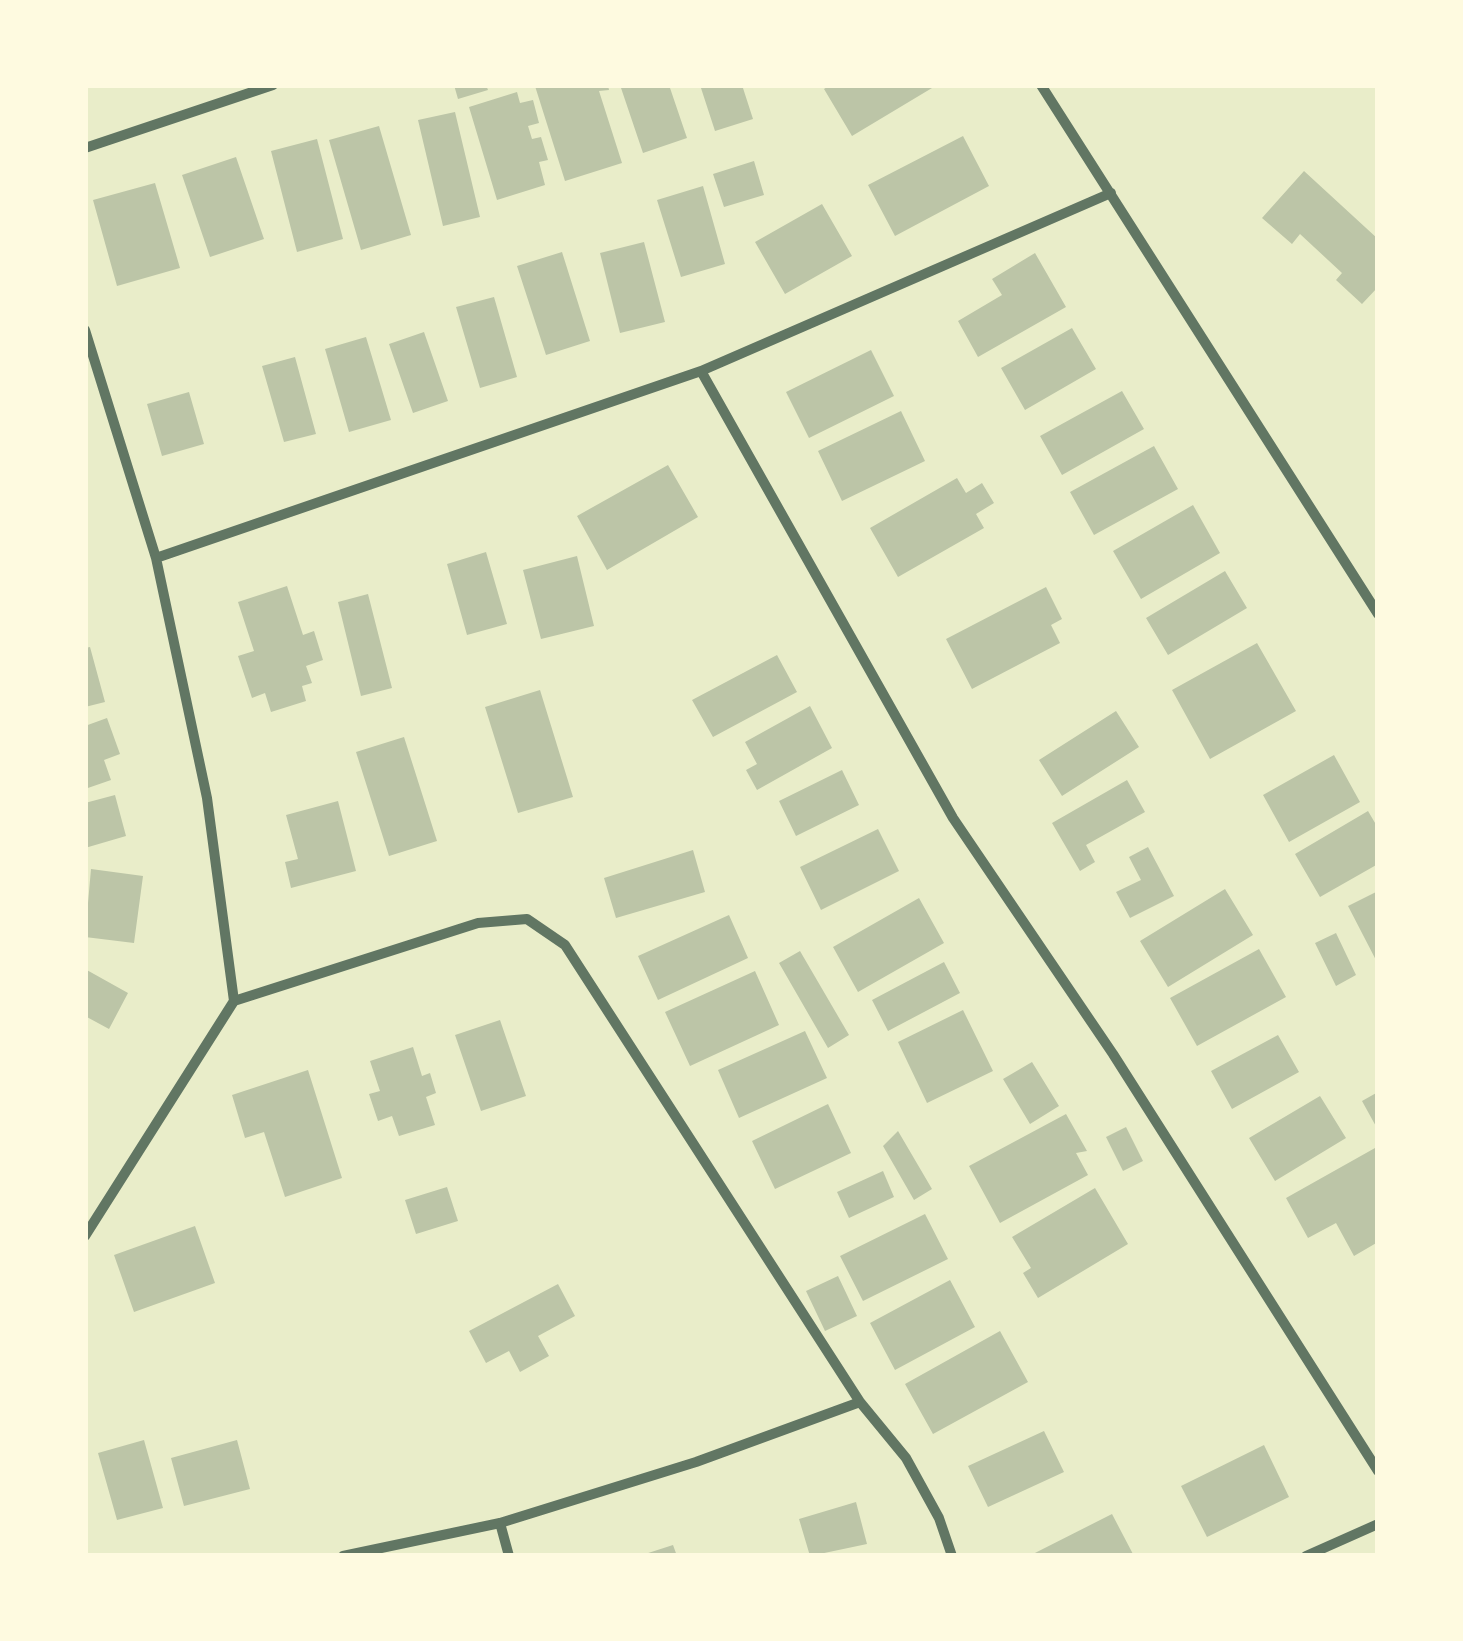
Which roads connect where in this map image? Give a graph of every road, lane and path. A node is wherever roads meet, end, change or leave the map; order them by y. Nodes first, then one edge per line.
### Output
1 (273, 85) edge
2 (1042, 85) edge
3 (85, 148) edge
4 (1111, 192) junction
5 (85, 330) edge
6 (701, 371) junction
7 (156, 558) junction
8 (1378, 614) edge
9 (234, 1001) junction
10 (85, 1236) edge
11 (860, 1402) junction
12 (1378, 1471) edge
13 (500, 1523) junction
14 (1378, 1524) edge
15 (342, 1556) edge
16 (509, 1556) edge
17 (952, 1556) edge
18 (1306, 1556) edge

1 - 3 street
2 - 4 street
4 - 6 street
4 - 8 street
5 - 7 street
6 - 7 street
6 - 12 street
7 - 9 street
9 - 10 street
9 - 11 street
11 - 13 street
11 - 17 street
13 - 15 street
13 - 16 street
14 - 18 street

